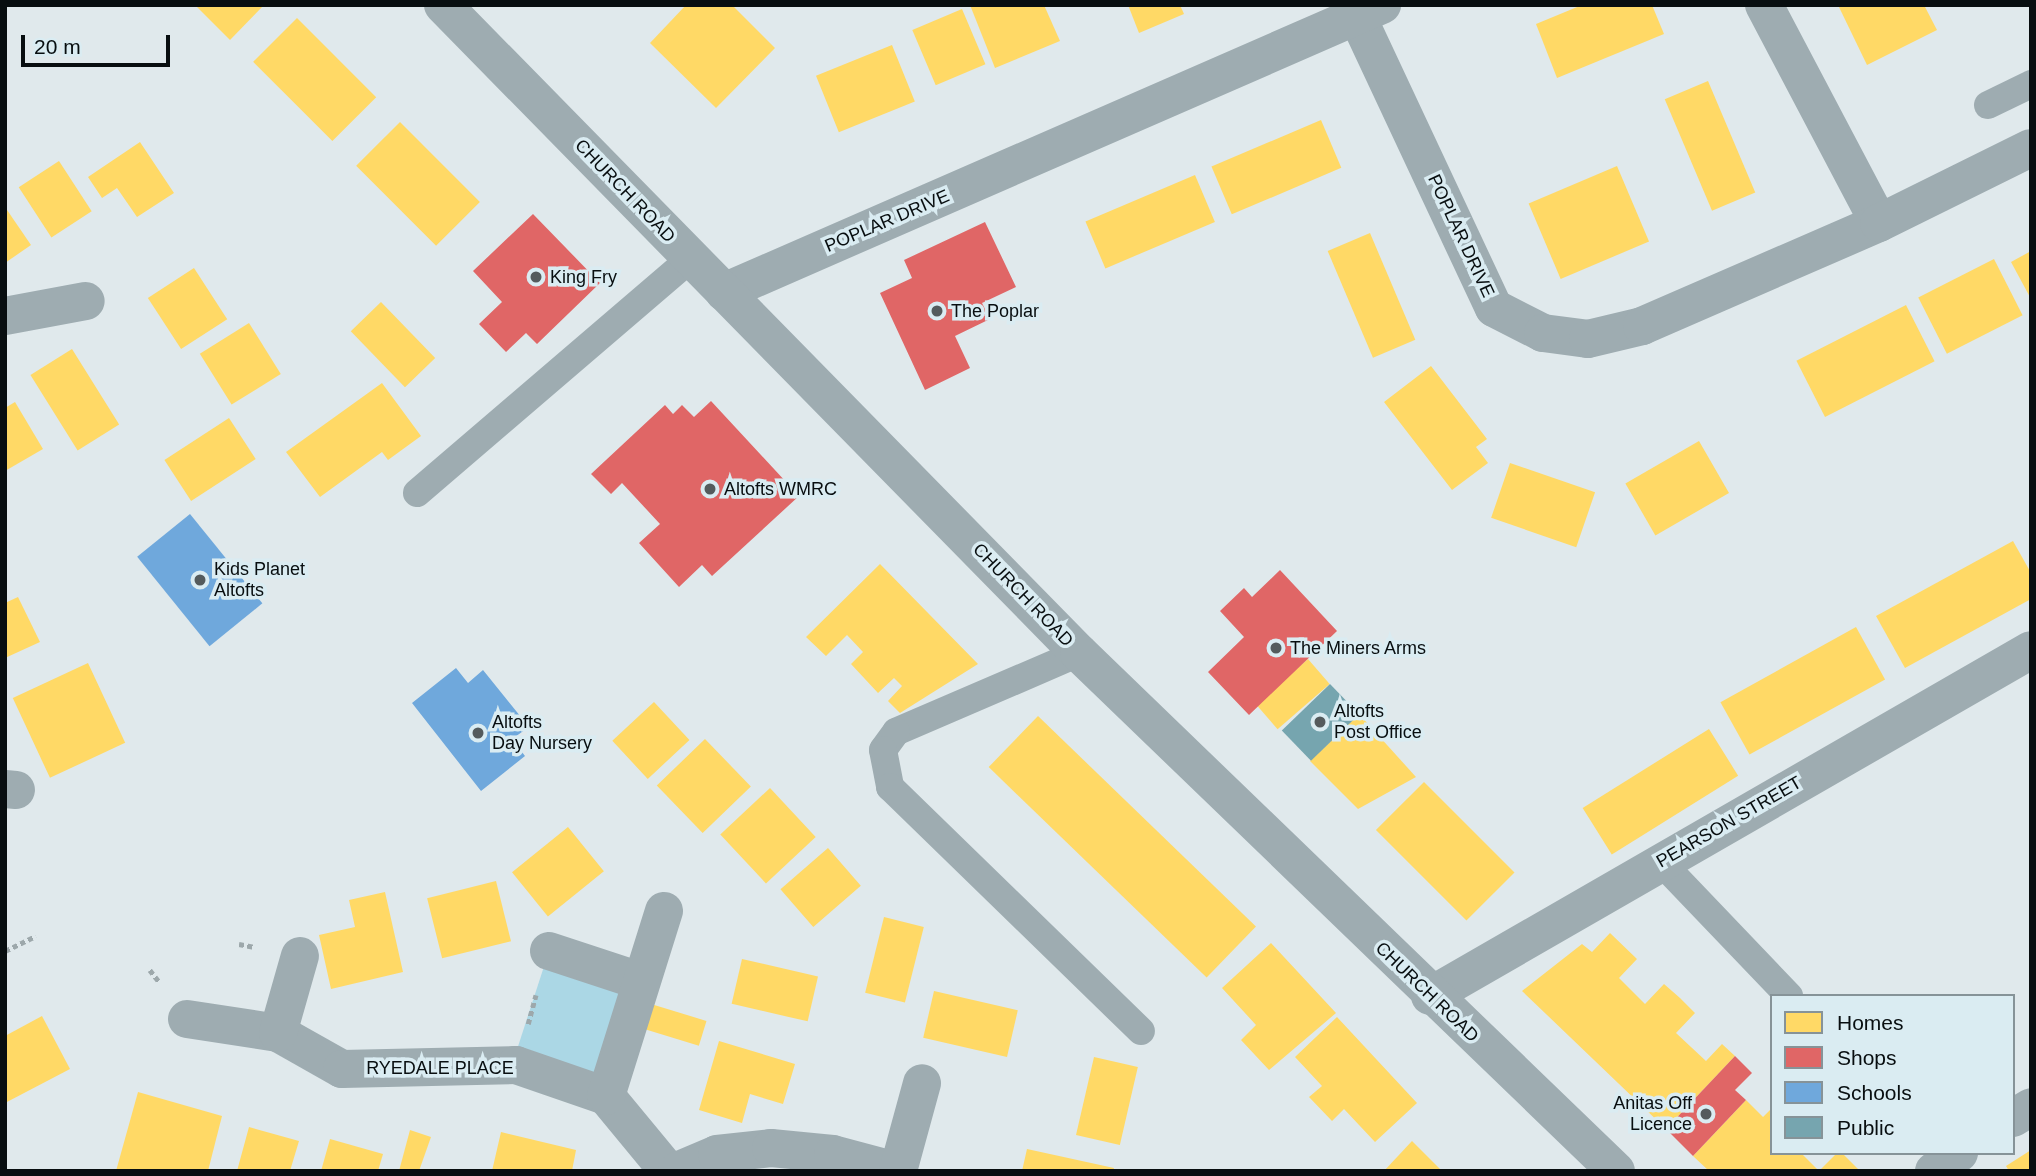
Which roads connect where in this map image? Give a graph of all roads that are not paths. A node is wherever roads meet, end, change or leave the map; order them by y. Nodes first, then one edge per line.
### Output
1 (443, 5) edge
2 (1764, 5) edge
3 (1370, 12) edge
4 (2031, 84) edge
5 (1989, 105) dead end
6 (2031, 148) edge
7 (1879, 223) junction
8 (691, 258) junction
9 (724, 292) junction
10 (86, 301) dead end
11 (5, 316) edge
12 (417, 493) dead end
13 (2031, 650) edge
14 (1079, 653) junction
15 (1660, 861) junction
16 (663, 911) dead end
17 (549, 951) road end
18 (300, 956) dead end
19 (640, 981) junction
20 (1787, 994) edge
21 (1430, 996) junction
22 (187, 1018) dead end
23 (1141, 1031) dead end
24 (278, 1033) junction
25 (922, 1083) dead end
26 (606, 1096) junction
27 (2031, 1107) edge
28 (2015, 1117) edge
29 (668, 1171) edge
30 (677, 1171) edge
31 (897, 1171) edge
32 (1616, 1171) edge

1 - 8 street, CHURCH ROAD
2 - 7 street
3 - 7 street, POPLAR DRIVE
3 - 9 street, POPLAR DRIVE
4 - 5 lane
6 - 7 street, POPLAR DRIVE
8 - 9 street, CHURCH ROAD
8 - 12 lane
9 - 14 street, CHURCH ROAD
10 - 11 street
13 - 15 street, PEARSON STREET
14 - 21 street, CHURCH ROAD
14 - 23 lane
15 - 20 lane
15 - 21 street, PEARSON STREET
16 - 19 street
17 - 19 street
18 - 24 street
19 - 26 street
21 - 32 street, CHURCH ROAD
22 - 24 street, RYEDALE PLACE
24 - 26 street, RYEDALE PLACE
25 - 31 street
26 - 29 street
27 - 28 street
30 - 31 street

